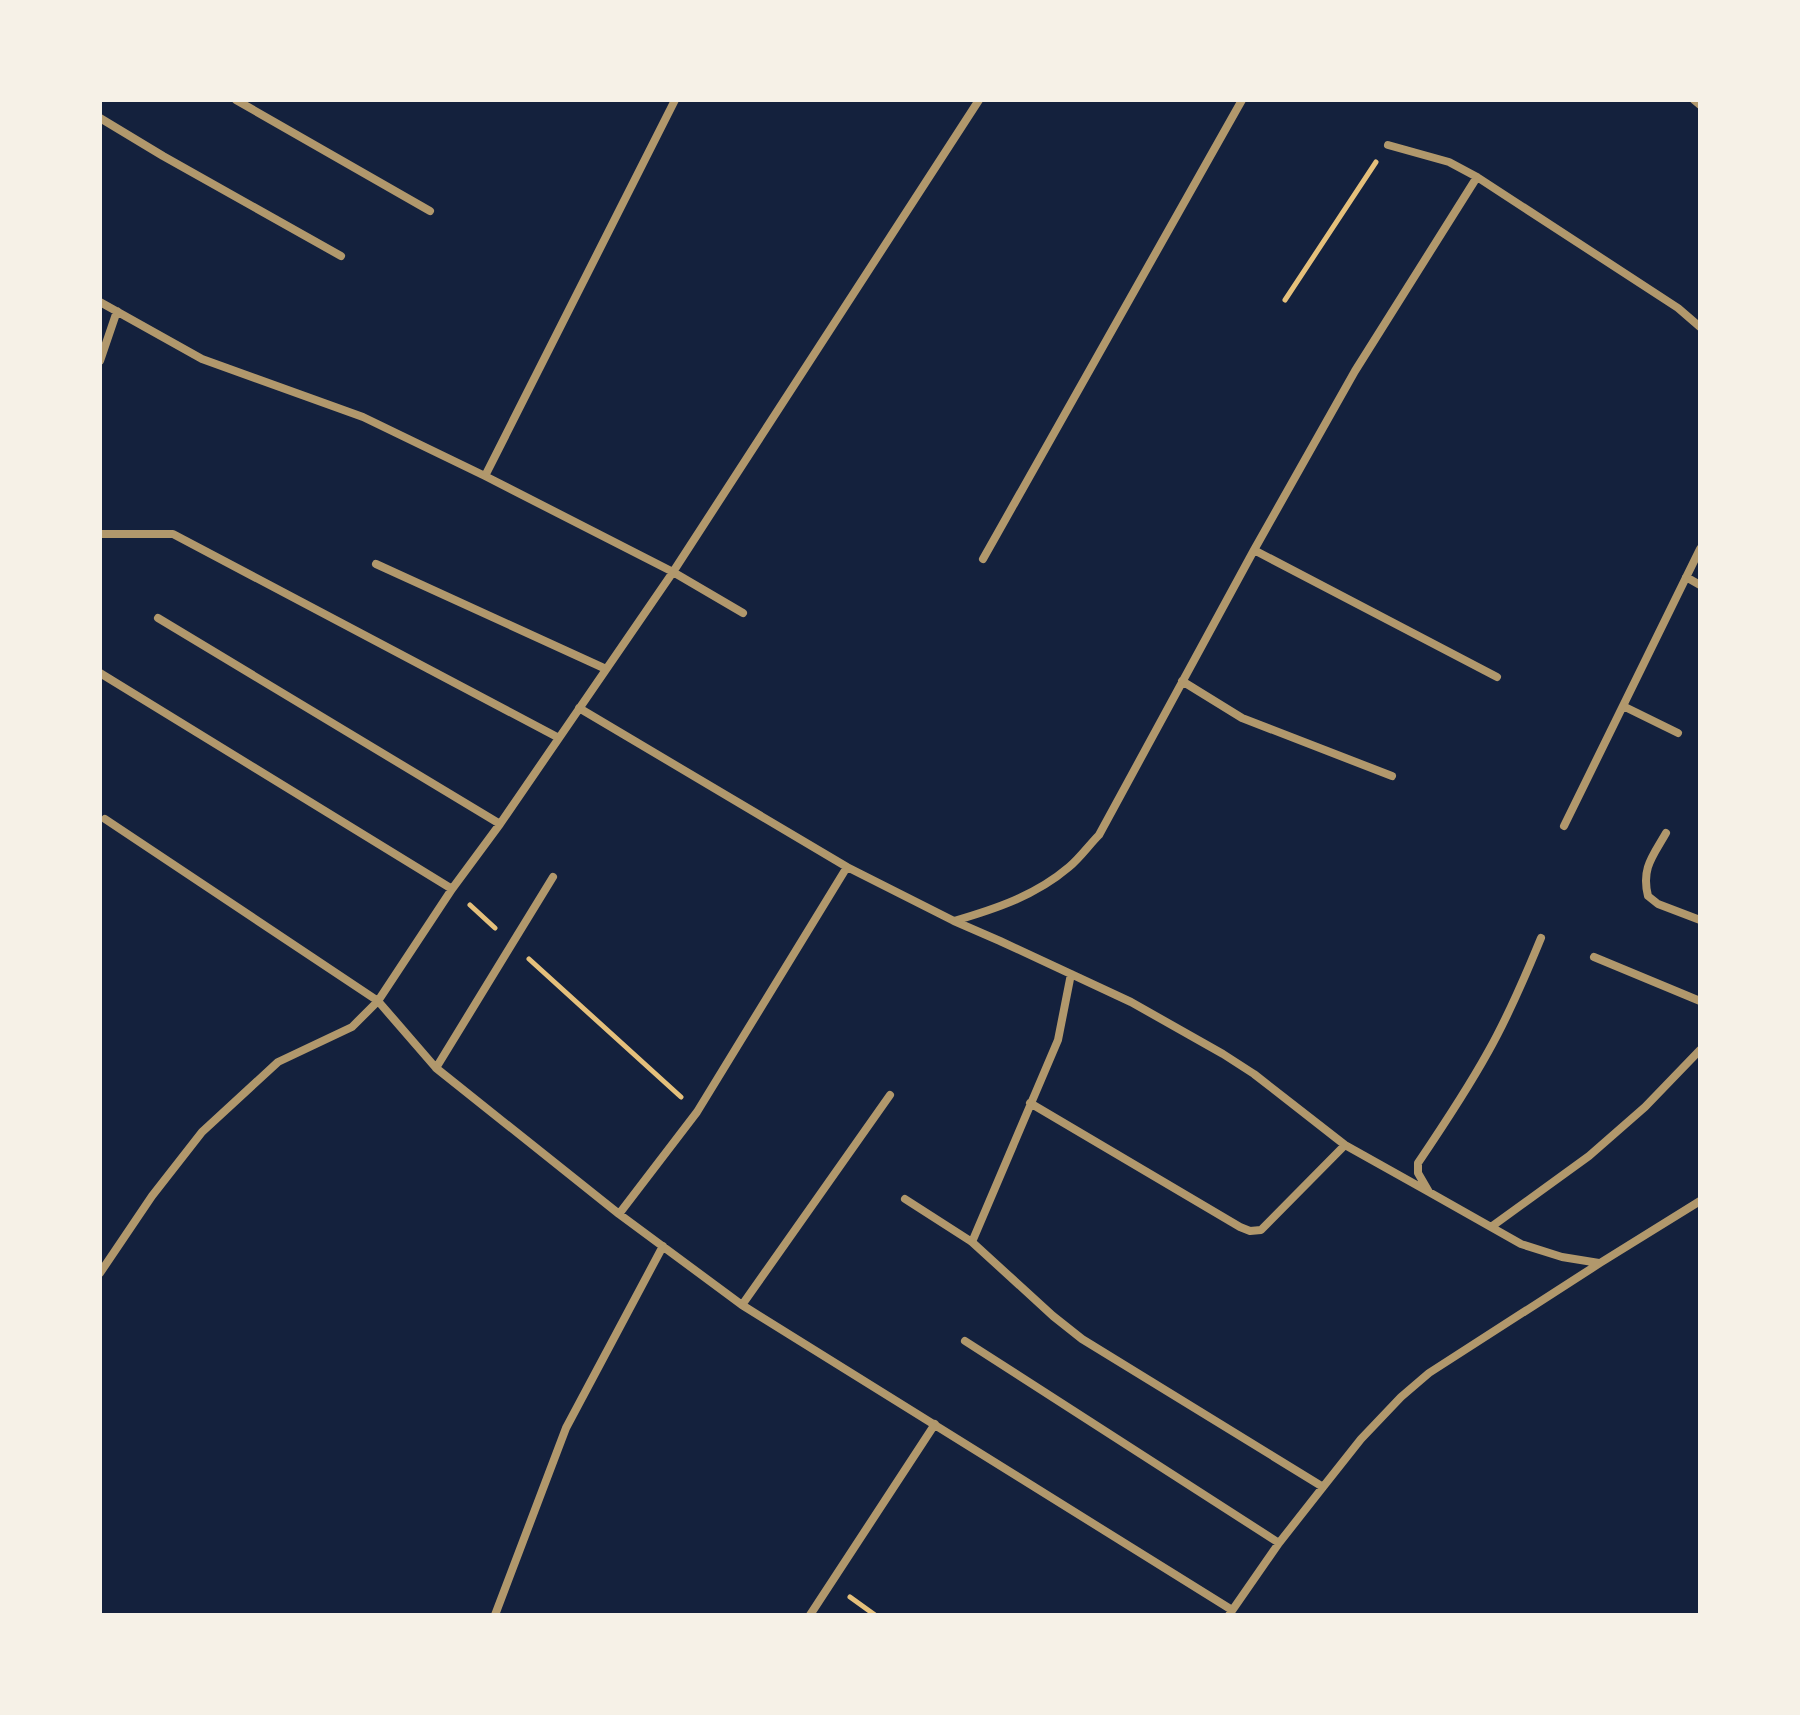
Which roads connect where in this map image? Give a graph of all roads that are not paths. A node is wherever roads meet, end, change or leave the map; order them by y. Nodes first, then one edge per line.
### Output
1 (236, 100) edge
2 (675, 100) edge
3 (979, 100) edge
4 (1242, 100) edge
5 (1694, 100) edge
6 (1700, 105) edge
7 (100, 118) edge
8 (1388, 145) road end
9 (1477, 177) junction
10 (430, 211) dead end
11 (341, 256) dead end
12 (100, 302) edge
13 (117, 311) junction
14 (1700, 327) edge
15 (100, 361) edge
16 (485, 476) junction
17 (100, 534) edge
18 (1700, 549) edge
19 (1254, 550) junction
20 (983, 559) dead end
21 (376, 564) dead end
22 (673, 572) junction
23 (1686, 577) junction
24 (1700, 585) edge
25 (743, 613) dead end
26 (158, 618) dead end
27 (606, 669) junction
28 (100, 673) edge
29 (1497, 677) dead end
30 (1182, 681) junction
31 (1623, 706) junction
32 (579, 708) junction
33 (1678, 733) dead end
34 (559, 738) junction
35 (1392, 776) dead end
36 (105, 819) dead end
37 (500, 824) junction
38 (1564, 826) dead end
39 (1666, 833) dead end
40 (847, 867) junction
41 (553, 877) dead end
42 (452, 889) junction
43 (1700, 920) edge
44 (954, 921) junction
45 (1541, 938) dead end
46 (1594, 957) dead end
47 (1071, 974) junction
48 (378, 1001) junction
49 (1700, 1001) edge
50 (1700, 1050) edge
51 (436, 1068) junction
52 (890, 1095) dead end
53 (1030, 1103) junction
54 (1345, 1145) junction
55 (1429, 1192) junction
56 (905, 1199) dead end
57 (1700, 1201) edge
58 (619, 1214) junction
59 (1491, 1227) junction
60 (972, 1242) junction
61 (663, 1246) junction
62 (1600, 1263) junction
63 (100, 1273) edge
64 (742, 1305) junction
65 (965, 1341) dead end
66 (935, 1424) junction
67 (1323, 1487) junction
68 (1279, 1543) junction
69 (1231, 1613) edge
70 (495, 1615) edge
71 (810, 1615) edge

1 - 10 street
2 - 16 street
3 - 22 street
4 - 20 street
5 - 6 street
7 - 11 street
8 - 9 street
9 - 14 street
9 - 19 street
12 - 13 street
13 - 15 street
13 - 16 street
16 - 22 street
17 - 34 street
18 - 23 street
19 - 29 street
19 - 30 street
21 - 27 street
22 - 25 street
22 - 27 street
23 - 24 street
23 - 31 street
26 - 37 street
27 - 32 street
28 - 42 street
30 - 35 street
30 - 44 street
31 - 33 street
31 - 38 street
32 - 34 street
32 - 40 street
34 - 37 street
36 - 48 street
37 - 42 street
39 - 43 street
40 - 44 street
40 - 58 street
41 - 51 street
42 - 48 street
44 - 47 street
45 - 55 street
46 - 49 street
47 - 53 street
47 - 54 street
48 - 51 street
48 - 63 street
50 - 59 street
51 - 58 street
52 - 64 street
53 - 54 street
53 - 60 street
54 - 55 street
55 - 59 street
56 - 60 street
57 - 62 street
58 - 61 street
59 - 62 street
60 - 67 street
61 - 64 street
61 - 70 street
62 - 67 street
64 - 66 street
65 - 68 street
66 - 69 street
66 - 71 street
67 - 68 street
68 - 69 street

